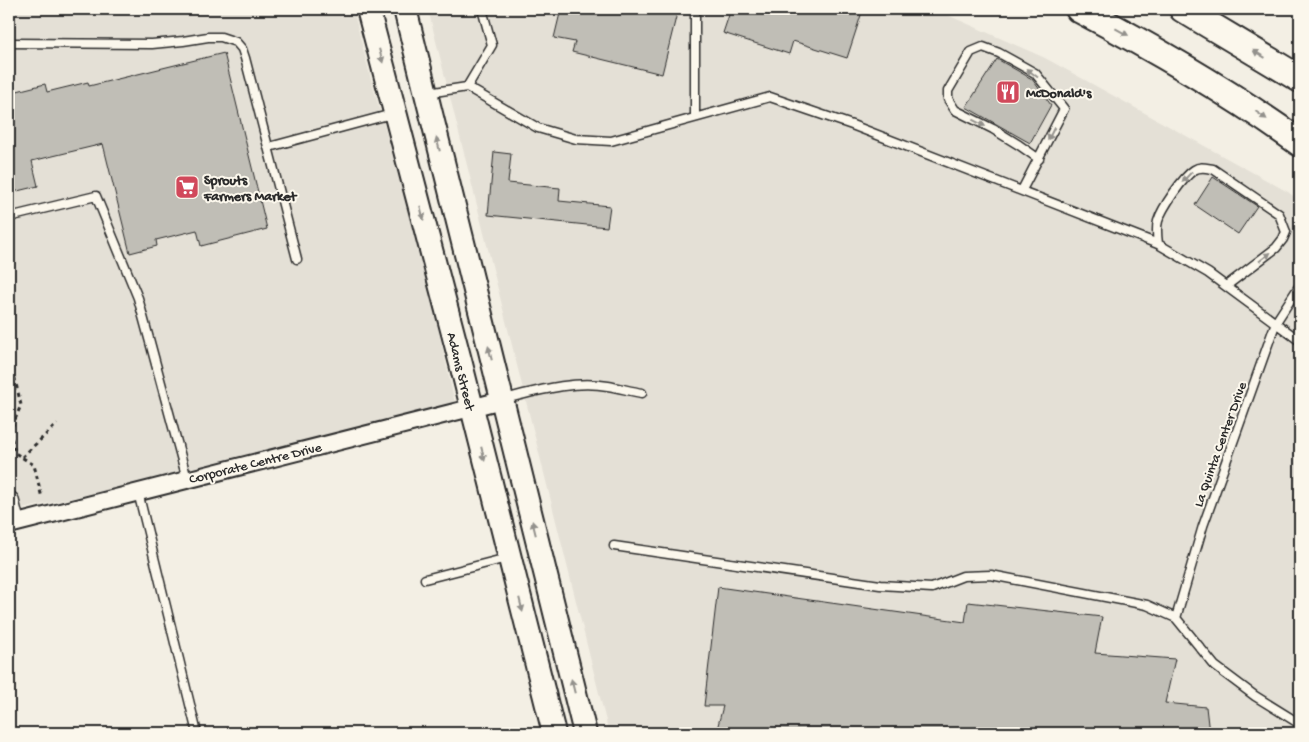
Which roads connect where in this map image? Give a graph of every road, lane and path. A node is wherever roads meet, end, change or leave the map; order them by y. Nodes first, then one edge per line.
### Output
1 (368, 9) edge
2 (405, 9) edge
3 (482, 9) edge
4 (695, 9) edge
5 (1079, 9) edge
6 (1183, 9) edge
7 (9, 42) edge
8 (1300, 79) edge
9 (467, 87) junction
10 (426, 94) junction
11 (396, 113) junction
12 (695, 118) junction
13 (1300, 144) edge
14 (269, 147) junction
15 (1039, 159) junction
16 (1022, 190) junction
17 (9, 217) edge
18 (1158, 244) junction
19 (297, 259) dead end
20 (1300, 285) edge
21 (1226, 286) junction
22 (1276, 322) junction
23 (1300, 341) edge
24 (9, 354) edge
25 (642, 393) dead end
26 (502, 400) junction
27 (472, 407) junction
28 (9, 421) edge
29 (14, 424) junction
30 (58, 424) dead end
31 (15, 453) junction
32 (9, 455) edge
33 (22, 457) junction
34 (187, 479) junction
35 (138, 492) junction
36 (9, 494) edge
37 (42, 498) dead end
38 (14, 524) edge
39 (614, 546) dead end
40 (509, 558) junction
41 (425, 579) dead end
42 (1176, 618) junction
43 (1300, 724) edge
44 (197, 733) edge
45 (554, 733) edge
46 (585, 733) edge

1 -> 11 street, Adams Street
2 - 10 street
3 - 9 lane
4 - 12 lane
5 -> 13 main road
8 -> 6 main road
7 - 14 lane
9 - 10 lane
9 - 12 lane
26 -> 10 street
11 - 14 lane
11 -> 27 street, Adams Street
12 - 16 lane
14 - 19 lane
15 - 15 lane
15 - 16 lane
16 - 18 lane
17 - 34 lane
18 - 21 lane
21 -> 18 lane
20 - 22 lane, La Quinta Center Drive
21 - 22 lane
22 - 23 lane
22 - 42 lane, La Quinta Center Drive
24 - 29 path
25 - 26 lane
26 - 27 street, Corporate Centre Drive
46 -> 26 street
27 - 34 street, Corporate Centre Drive
27 -> 40 street, Adams Street
28 - 29 path
29 - 31 path
30 - 33 path
31 - 32 path
31 - 33 path
33 - 37 path
34 - 35 street, Corporate Centre Drive
35 - 38 street, Corporate Centre Drive
35 - 44 lane
36 - 38 lane
39 - 42 lane
40 - 41 lane
40 -> 45 street, Adams Street
42 - 43 lane

